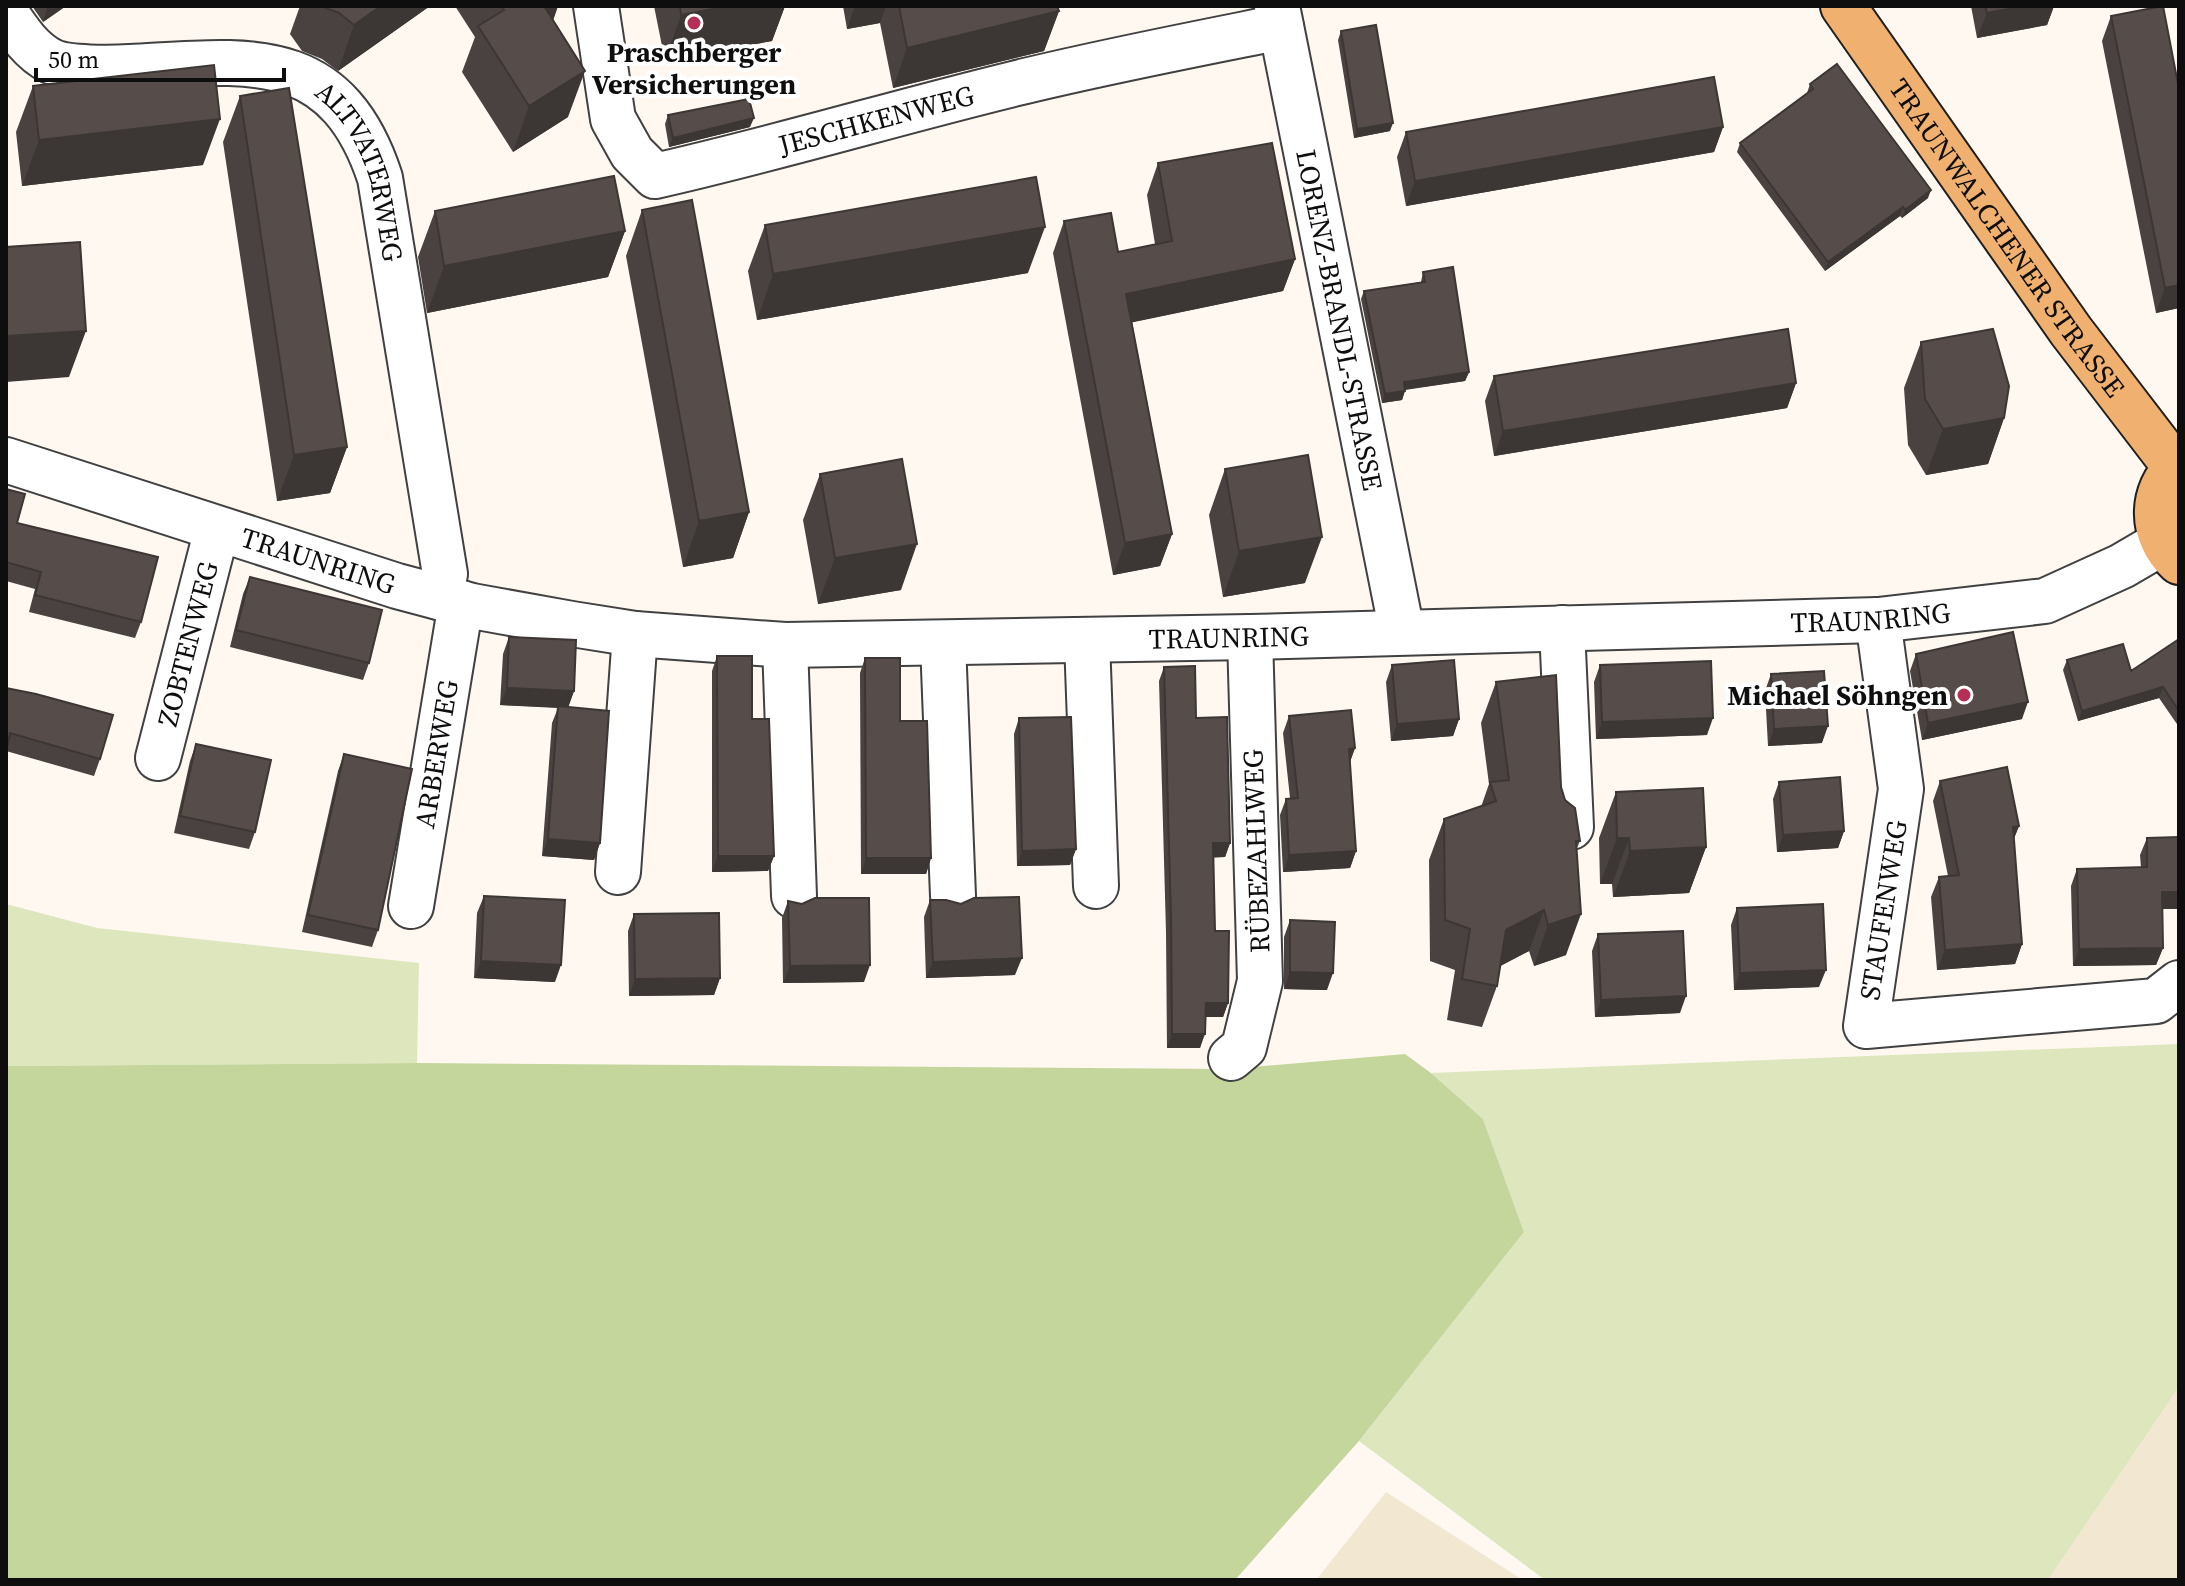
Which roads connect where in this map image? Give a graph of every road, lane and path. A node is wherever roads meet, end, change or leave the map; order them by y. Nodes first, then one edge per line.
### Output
1 (596, 6) edge
2 (1843, 6) edge
3 (6, 13) edge
4 (1279, 17) edge
5 (6, 460) edge
6 (2177, 467) edge
7 (217, 529) junction
8 (2171, 552) edge
9 (450, 600) junction
10 (1878, 620) junction
11 (1562, 628) junction
12 (1402, 632) junction
13 (635, 634) junction
14 (1250, 637) junction
15 (1087, 640) junction
16 (943, 643) junction
17 (785, 645) junction
18 (158, 758) dead end
19 (1571, 827) edge
20 (618, 872) dead end
21 (1096, 886) dead end
22 (794, 896) dead end
23 (953, 896) dead end
24 (411, 906) dead end
25 (2179, 983) edge
26 (1231, 1058) dead end

1 - 4 street, JESCHKENWEG
2 - 6 main road, TRAUNWALCHENER STRASSE
3 - 9 street, ALTVATERWEG
4 - 12 street, LORENZ-BRANDL-STRASSE
5 - 7 street, TRAUNRING
6 - 8 main road
7 - 9 street, TRAUNRING
7 - 18 street, ZOBTENWEG
8 - 10 street, TRAUNRING
9 - 13 street, TRAUNRING
9 - 24 street, ARBERWEG
10 - 11 street, TRAUNRING
10 - 25 street, STAUFENWEG
11 - 12 street, TRAUNRING
11 - 19 street
12 - 14 street, TRAUNRING
13 - 17 street, TRAUNRING
13 - 20 street
14 - 15 street, TRAUNRING
14 - 26 street, RÜBEZAHLWEG
15 - 16 street, TRAUNRING
15 - 21 street
16 - 17 street, TRAUNRING
16 - 23 street
17 - 22 street

